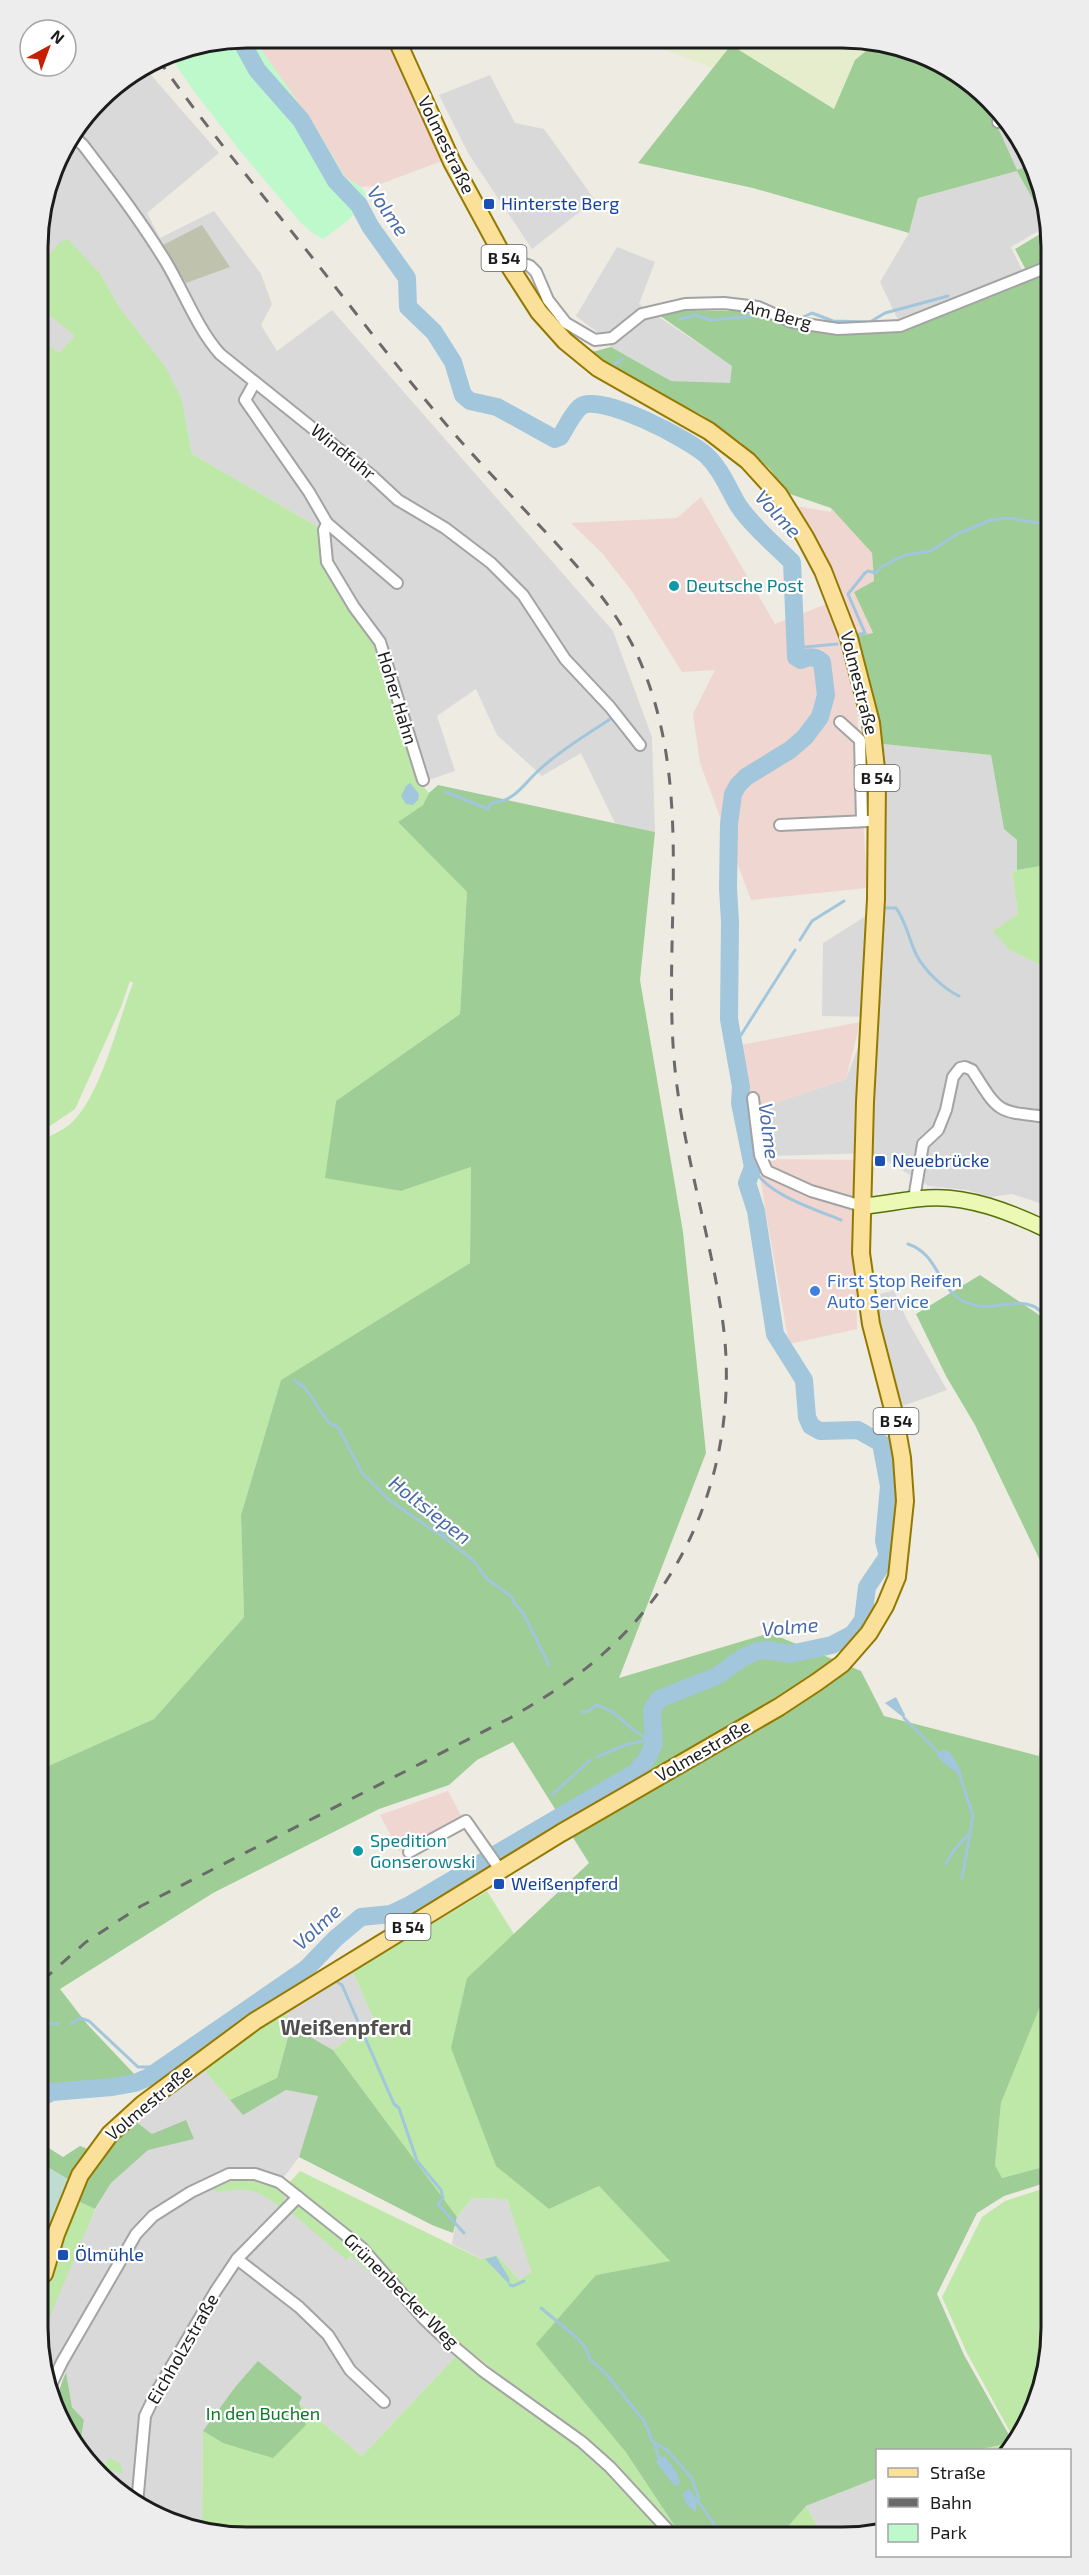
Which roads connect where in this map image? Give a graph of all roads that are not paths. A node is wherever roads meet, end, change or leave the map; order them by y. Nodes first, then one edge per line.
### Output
1 (401, 48) edge
2 (78, 141) edge
3 (1041, 270) edge
4 (512, 272) junction
5 (255, 382) junction
6 (327, 523) junction
7 (397, 583) dead end
8 (840, 722) dead end
9 (640, 745) dead end
10 (423, 780) dead end
11 (870, 821) junction
12 (780, 825) dead end
13 (753, 1098) dead end
14 (1041, 1116) edge
15 (914, 1199) junction
16 (862, 1206) junction
17 (1041, 1227) edge
18 (409, 1852) dead end
19 (499, 1867) junction
20 (298, 2197) junction
21 (237, 2259) junction
22 (48, 2262) edge
23 (55, 2378) edge
24 (384, 2402) dead end
25 (138, 2494) edge
26 (664, 2527) edge

1 - 4 main road, Volmestraße / B 54
2 - 5 street, Windfuhr
3 - 4 street, Am Berg
4 - 11 main road, Volmestraße / B 54
5 - 6 street
5 - 9 street, Windfuhr
6 - 7 street
6 - 10 street, Hoher Hahn
8 - 11 street
11 - 12 street
11 - 16 main road, Volmestraße / B 54
13 - 16 street
14 - 15 street
15 - 16 main road
15 - 17 main road
16 - 19 main road, Volmestraße / B 54
18 - 19 street
19 - 22 main road, Volmestraße / B 54
20 - 21 street, Eichholzstraße
20 - 23 street, Grünenbecker Weg
20 - 26 street, Grünenbecker Weg
21 - 24 street
21 - 25 street, Eichholzstraße

